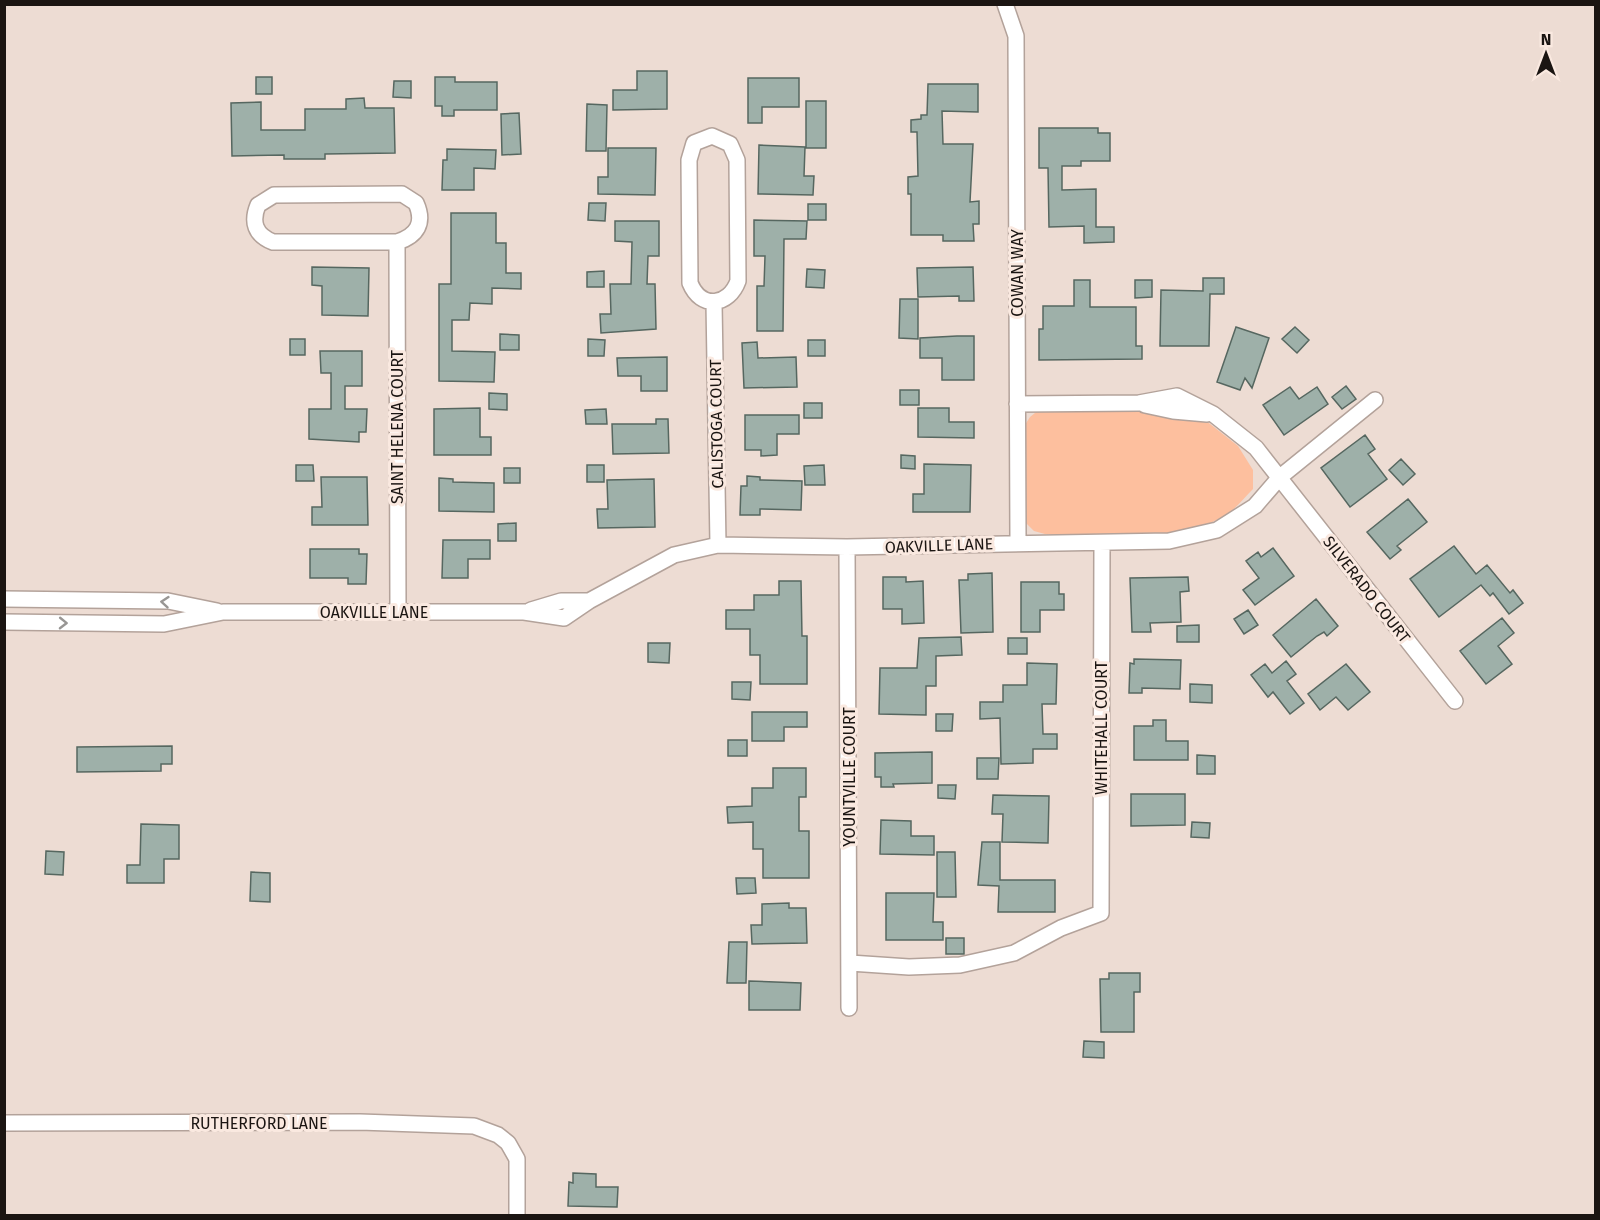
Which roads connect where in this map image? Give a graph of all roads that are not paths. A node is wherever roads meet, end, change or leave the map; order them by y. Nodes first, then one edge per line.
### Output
1 (1005, 4) edge
2 (397, 242) junction
3 (714, 303) junction
4 (1375, 400) dead end
5 (1017, 404) junction
6 (1280, 477) junction
7 (1018, 543) junction
8 (1102, 543) junction
9 (718, 545) junction
10 (847, 547) junction
11 (4, 599) edge
12 (223, 612) junction
13 (398, 612) junction
14 (4, 622) edge
15 (1455, 701) dead end
16 (850, 963) junction
17 (849, 1008) dead end
18 (4, 1123) edge
19 (517, 1215) edge

1 - 5 street, COWAN WAY
2 - 2 street
2 - 13 street, SAINT HELENA COURT
3 - 3 street
3 - 9 street, CALISTOGA COURT
4 - 6 street, OAKVILLE LANE
5 - 6 street, SILVERADO COURT
5 - 7 street, COWAN WAY
6 - 8 street, OAKVILLE LANE
6 - 15 street, SILVERADO COURT
7 - 8 street, OAKVILLE LANE
7 - 10 street, OAKVILLE LANE
8 - 16 street, WHITEHALL COURT
9 - 10 street, OAKVILLE LANE
9 - 13 street, OAKVILLE LANE
10 - 16 street, YOUNTVILLE COURT
12 -> 11 street, OAKVILLE LANE
12 - 13 street, OAKVILLE LANE
14 -> 12 street, OAKVILLE LANE
16 - 17 street, YOUNTVILLE COURT
18 - 19 street, RUTHERFORD LANE

